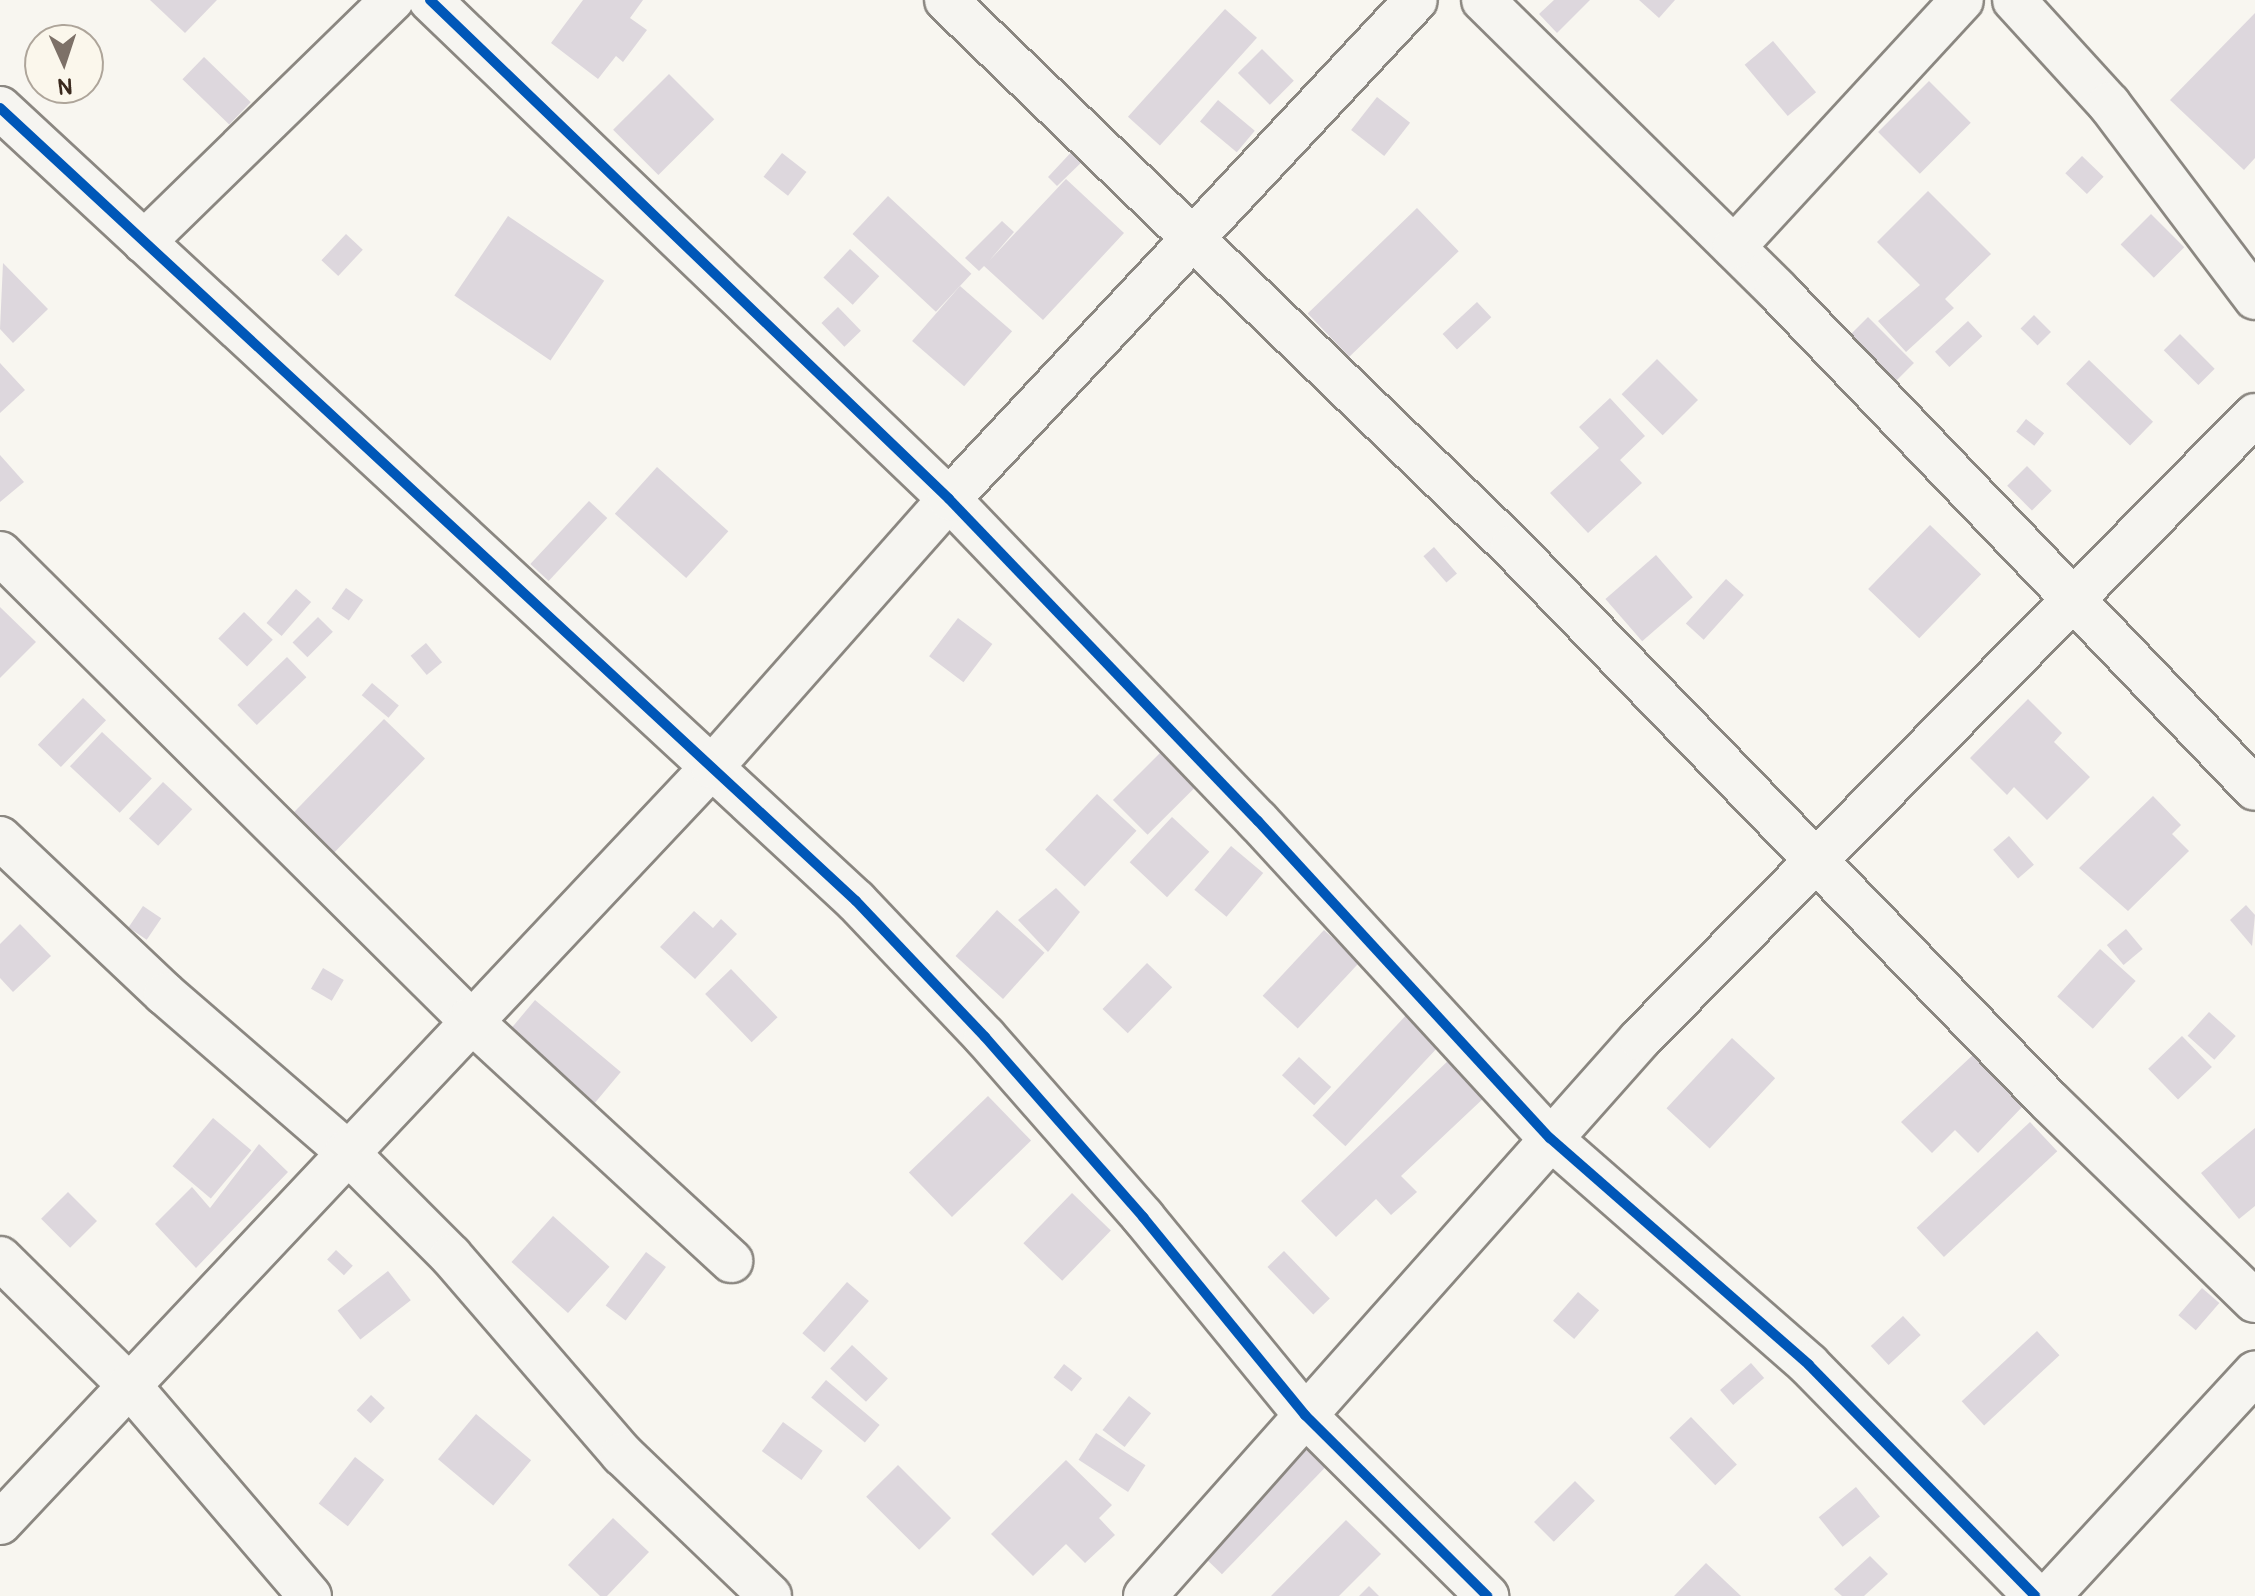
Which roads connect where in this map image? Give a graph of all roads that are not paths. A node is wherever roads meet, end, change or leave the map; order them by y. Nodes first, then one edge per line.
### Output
1 (392, 0) edge
2 (430, 0) edge
3 (946, 0) edge
4 (1416, 0) edge
5 (1483, 0) edge
6 (1962, 0) edge
7 (2014, 0) edge
8 (0, 108) edge
9 (1197, 239) junction
10 (144, 242) junction
11 (1734, 247) junction
12 (2255, 298) edge
13 (2255, 415) edge
14 (949, 499) junction
15 (0, 553) edge
16 (2073, 597) junction
17 (712, 767) junction
18 (2255, 789) edge
19 (0, 838) edge
20 (1814, 857) junction
21 (469, 1019) junction
22 (1550, 1138) junction
23 (346, 1151) junction
24 (0, 1258) edge
25 (731, 1261) dead end
26 (2255, 1301) edge
27 (2255, 1373) edge
28 (129, 1385) junction
29 (1305, 1415) junction
30 (0, 1523) edge
31 (310, 1596) edge
32 (770, 1596) edge
33 (1145, 1596) edge
34 (1487, 1596) edge
35 (2035, 1596) edge
36 (2049, 1596) edge

1 - 10 street
2 - 14 street
3 - 9 street
4 - 9 street
5 - 11 street
6 - 11 street
7 - 12 street
8 - 10 street
9 - 14 street
9 - 20 street
10 - 17 street
11 - 16 street
13 - 16 street
14 - 17 street
14 - 22 street
15 - 21 street
16 - 18 street
16 - 20 street
17 - 21 street
17 - 29 street
19 - 23 street
20 - 22 street
20 - 26 street
21 - 23 street
21 - 25 street
22 - 29 street
22 - 35 street
23 - 28 street
23 - 32 street
24 - 28 street
27 - 36 street
28 - 30 street
28 - 31 street
29 - 33 street
29 - 34 street

